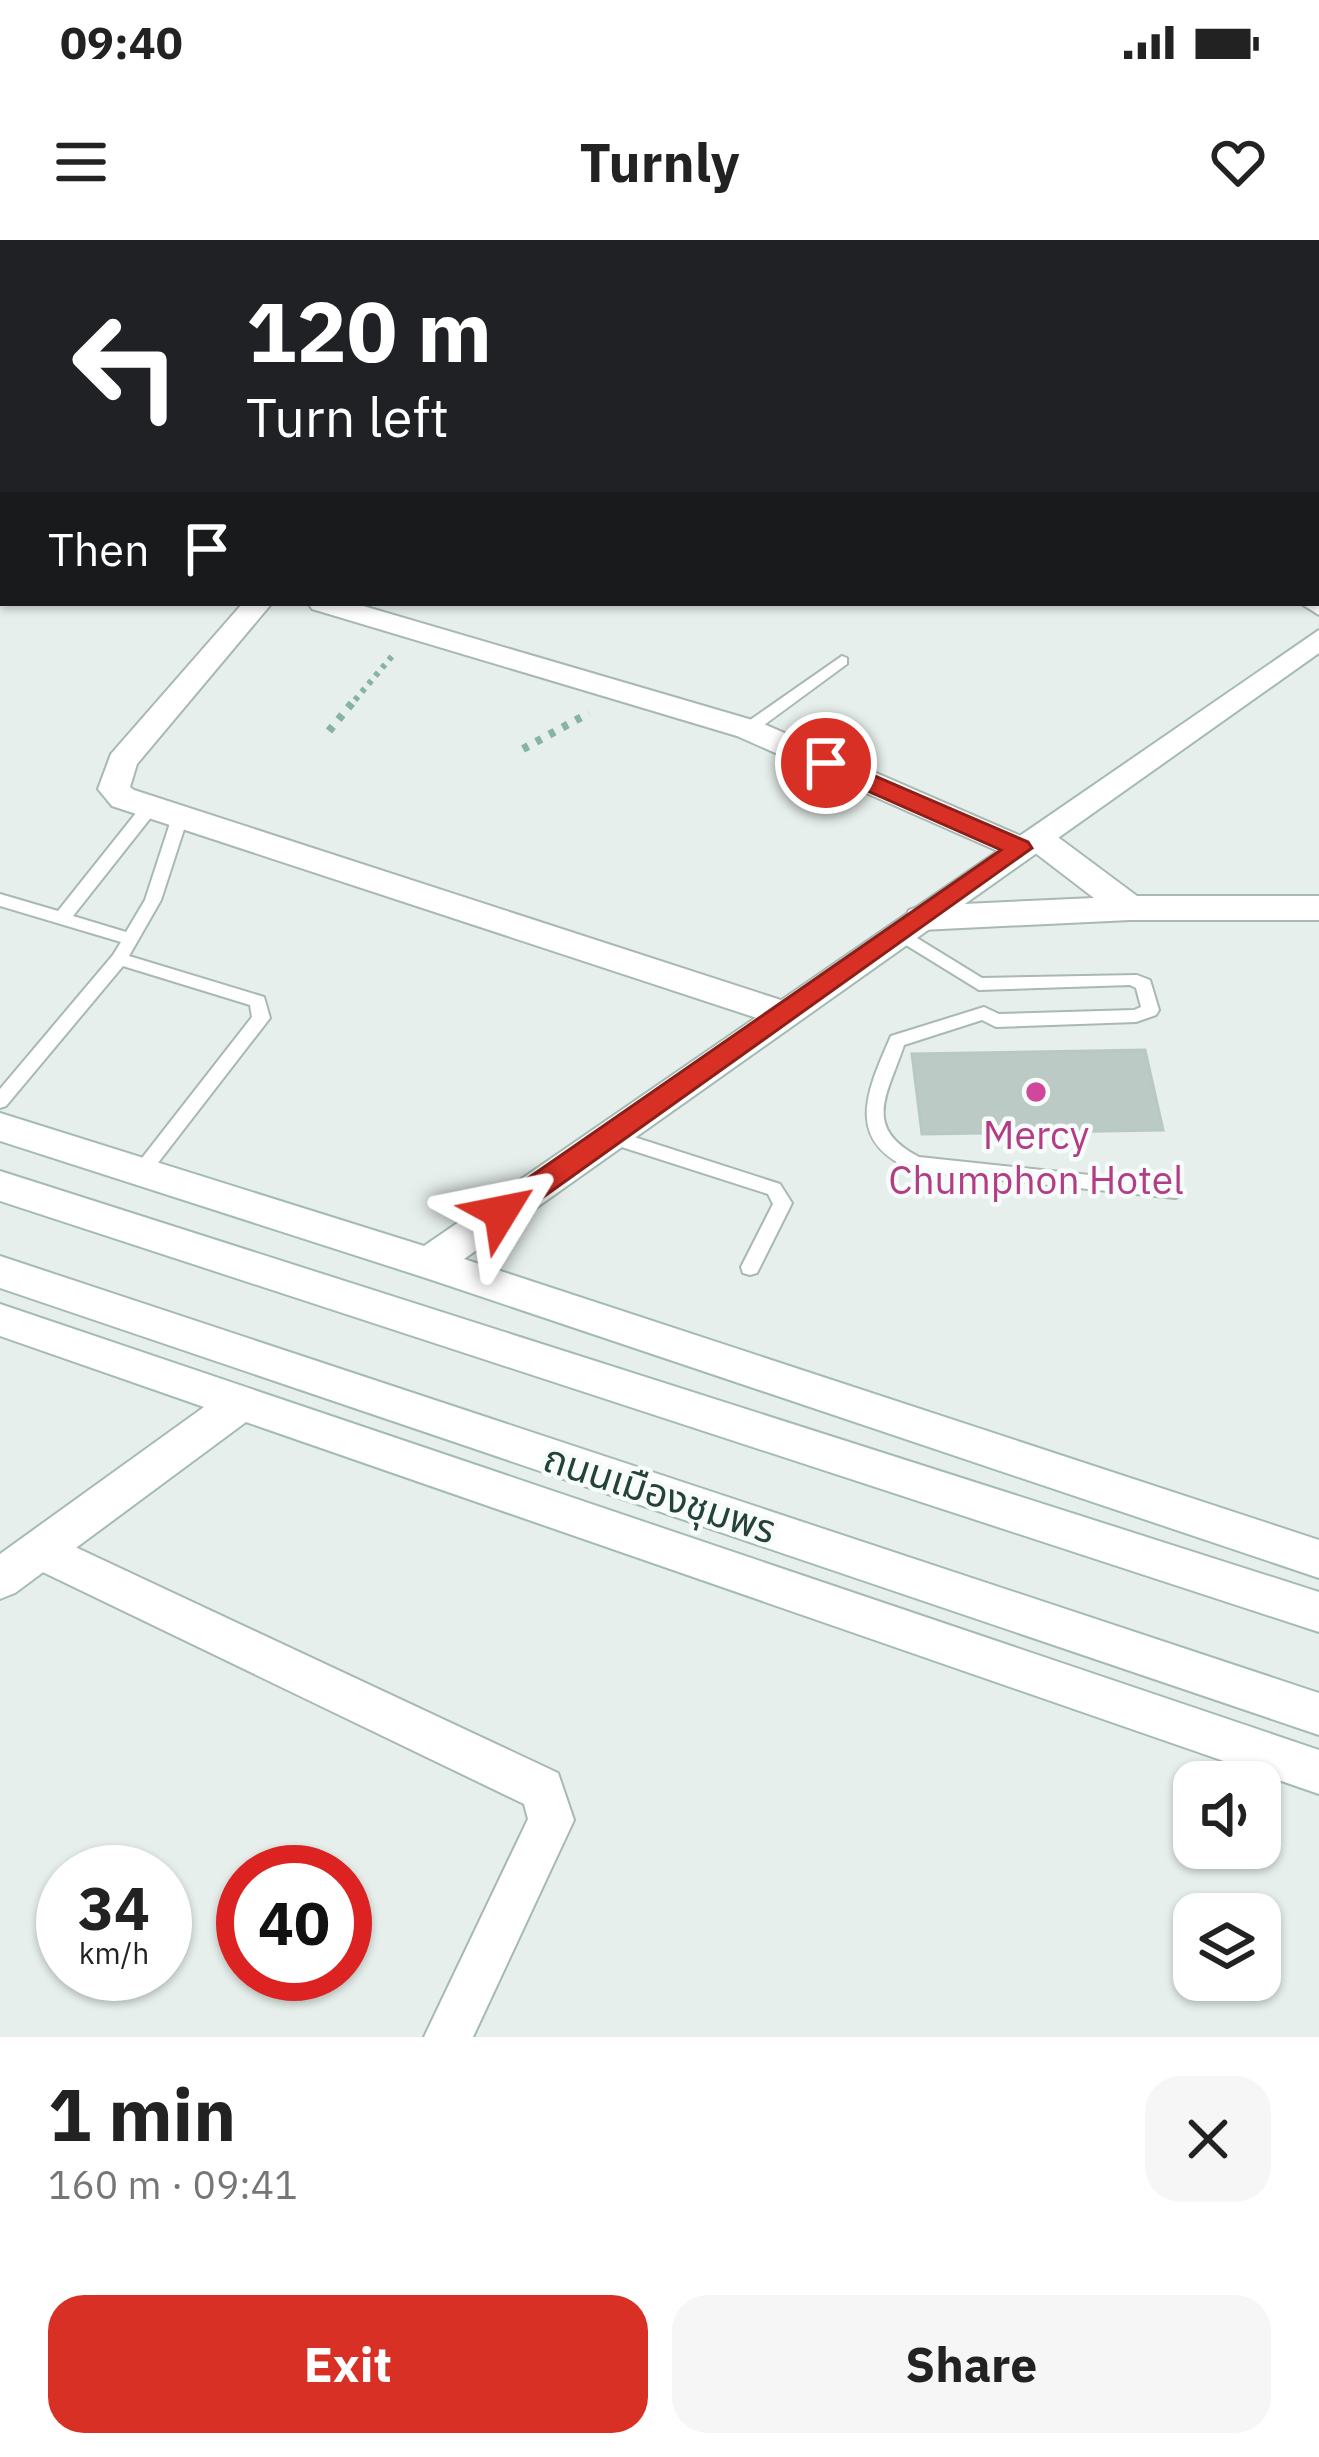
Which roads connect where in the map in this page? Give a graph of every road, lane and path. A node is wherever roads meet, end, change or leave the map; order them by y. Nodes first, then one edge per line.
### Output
1 (255, 606) edge
2 (332, 606) edge
3 (413, 630) junction
4 (1319, 639) edge
5 (842, 661) dead end
6 (620, 693) junction
7 (748, 729) junction
8 (329, 731) dead end
9 (523, 749) dead end
10 (165, 812) junction
11 (1028, 843) junction
12 (0, 900) edge
13 (1130, 908) junction
14 (1319, 908) edge
15 (62, 918) junction
16 (910, 925) junction
17 (131, 938) junction
18 (119, 959) junction
19 (980, 984) junction
20 (984, 1013) junction
21 (784, 1014) junction
22 (0, 1101) edge
23 (0, 1127) edge
24 (609, 1136) junction
25 (141, 1172) junction
26 (0, 1186) edge
27 (1175, 1191) dead end
28 (429, 1263) junction
29 (750, 1267) dead end
30 (0, 1273) edge
31 (0, 1320) edge
32 (243, 1401) junction
33 (41, 1550) junction
34 (1319, 1558) edge
35 (0, 1579) edge
36 (1319, 1612) edge
37 (1319, 1714) edge
38 (1319, 1772) edge
39 (448, 2037) edge

1 - 10 street
2 - 3 street
3 - 6 street
3 - 8 path
4 - 11 street
5 - 7 lane
6 - 7 street
6 - 9 path
7 - 11 street
10 - 15 lane
10 - 17 lane
10 - 21 street
11 - 13 street
11 - 16 street
12 - 15 lane
13 - 14 street
13 - 16 street
15 - 17 lane
16 - 19 lane
16 - 21 street
17 - 18 lane
18 - 22 lane
18 - 25 lane
19 - 20 lane
19 - 20 lane
20 - 27 lane
21 - 24 street
23 - 25 street
24 - 28 street
24 - 29 lane
25 - 28 street
26 - 36 street
28 - 34 street
30 - 37 street, ถนนเมืองชุมพร
31 - 32 street
32 - 33 street
32 - 38 street
33 - 35 street
33 - 39 street

